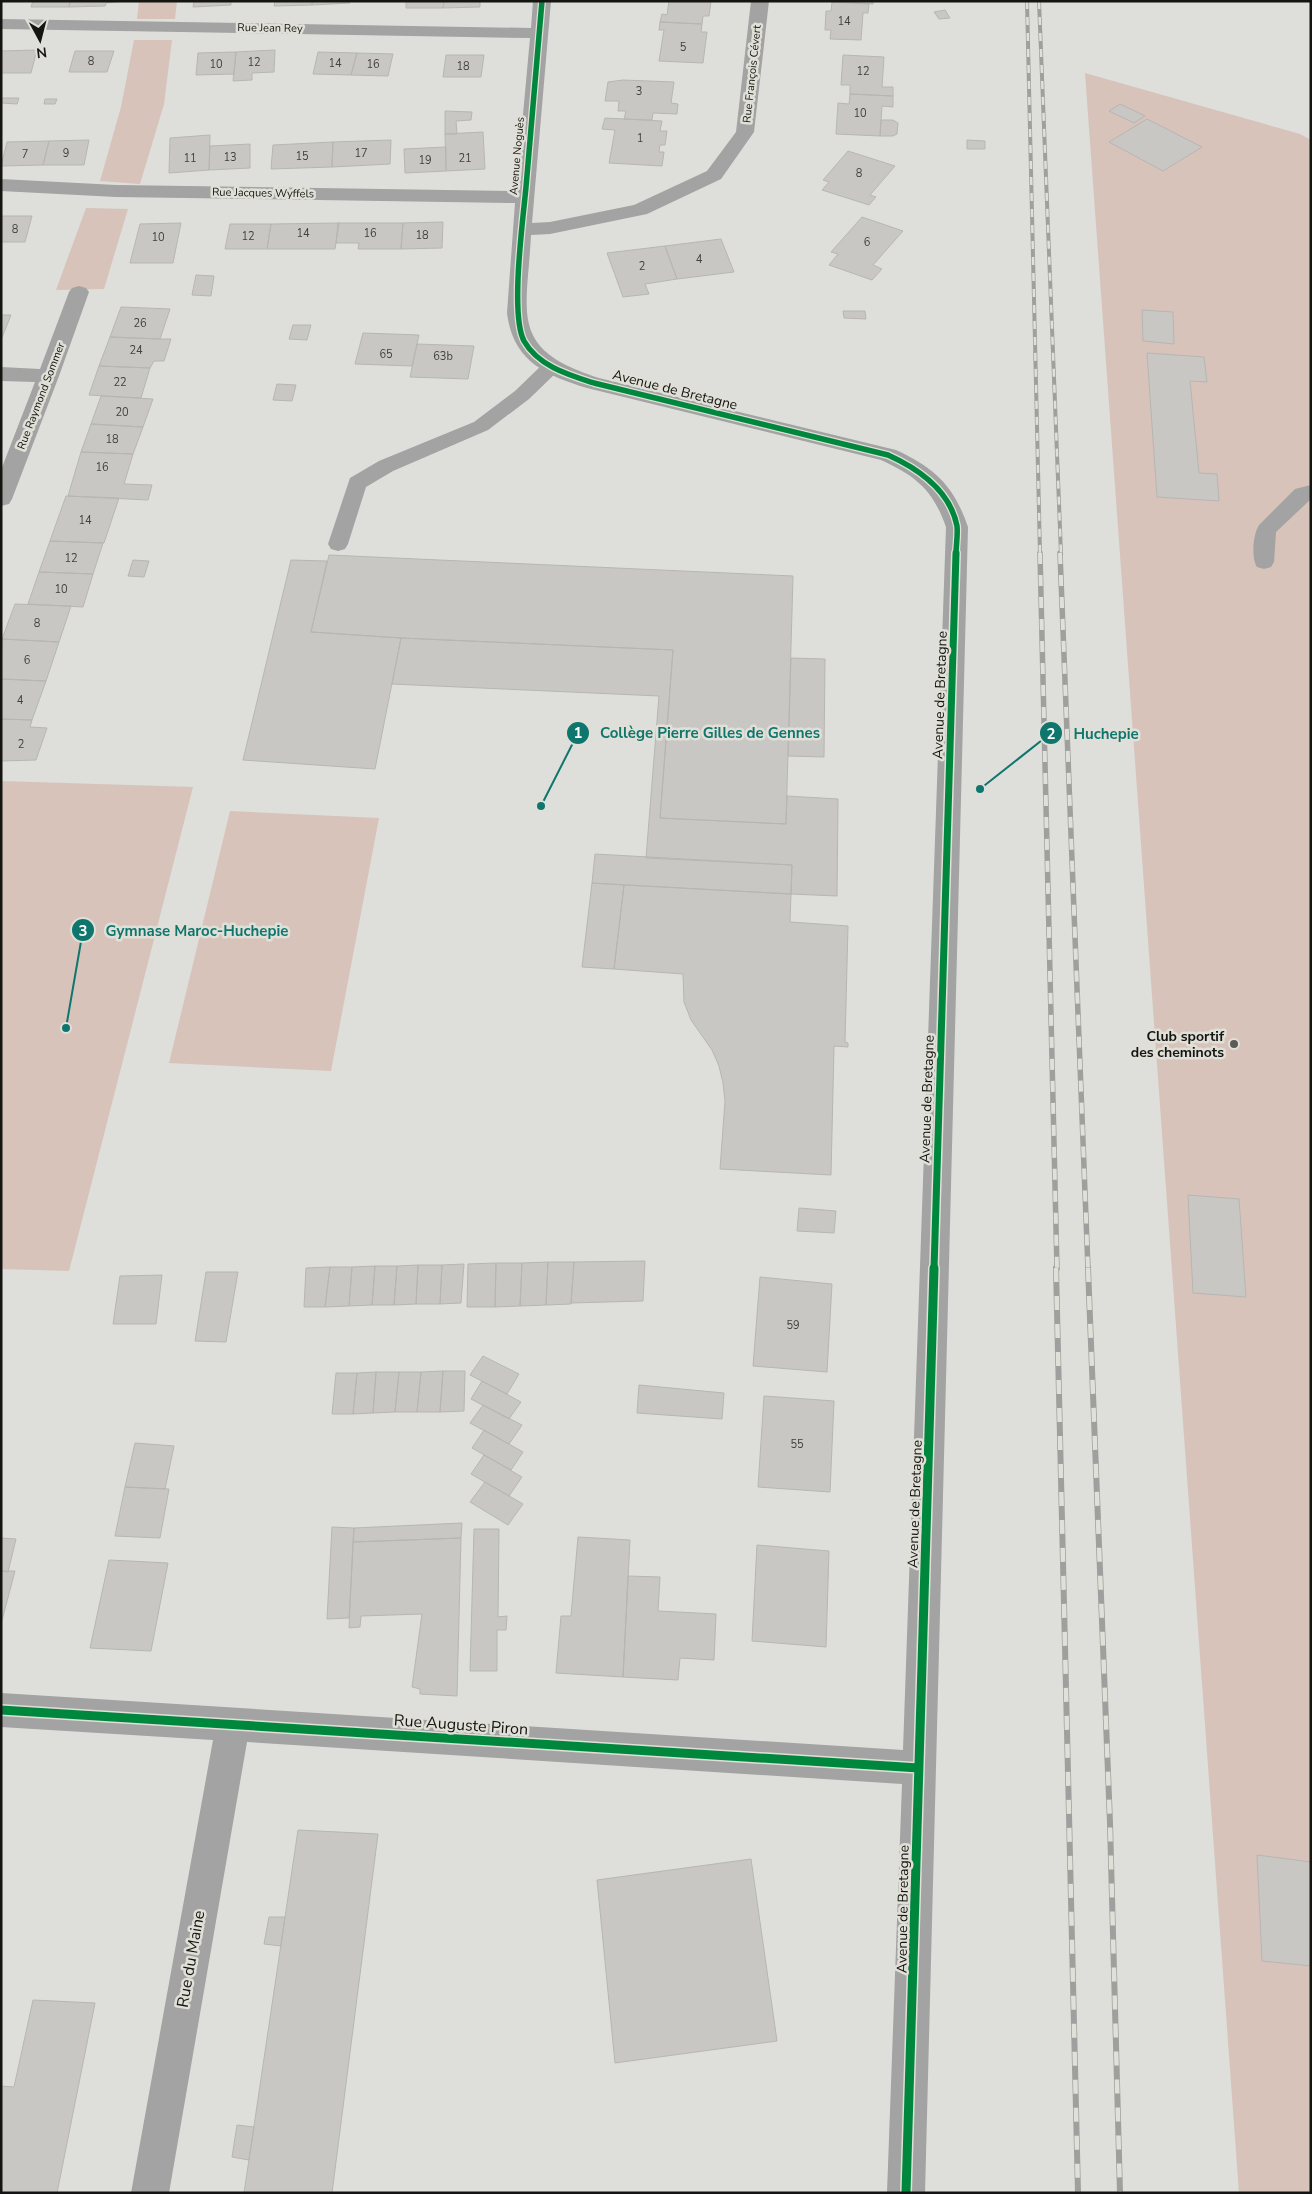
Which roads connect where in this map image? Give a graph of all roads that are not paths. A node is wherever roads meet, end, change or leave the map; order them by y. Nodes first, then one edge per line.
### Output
1 (542, 1) edge
2 (760, 1) edge
3 (1, 24) edge
4 (539, 33) junction
5 (1, 185) edge
6 (525, 197) junction
7 (522, 229) junction
8 (79, 292) dead end
9 (517, 313) joint
10 (551, 367) junction
11 (1, 374) edge
12 (49, 376) junction
13 (1311, 492) edge
14 (1, 499) edge
15 (338, 544) dead end
16 (1264, 562) dead end
17 (1, 1710) edge
18 (233, 1724) junction
19 (919, 1768) junction
20 (150, 2193) edge
21 (906, 2193) edge

1 - 4 street, Avenue Noguès
2 - 7 street, Rue François Cévert
3 - 4 street, Rue Jean Rey
4 - 6 street, Avenue Noguès
5 - 6 street, Rue Jacques Wyffels
6 - 7 street, Avenue Noguès
7 - 9 street, Avenue Noguès
8 - 12 street, Rue Raymond Sommer
9 - 10 street, Avenue de Bretagne
10 - 15 lane
10 - 19 street, Avenue de Bretagne
11 - 12 street
12 - 14 street, Rue Raymond Sommer
13 - 16 lane
17 - 18 street, Rue Auguste Piron
18 - 19 street, Rue Auguste Piron
18 - 20 street, Rue du Maine
19 - 21 street, Avenue de Bretagne

